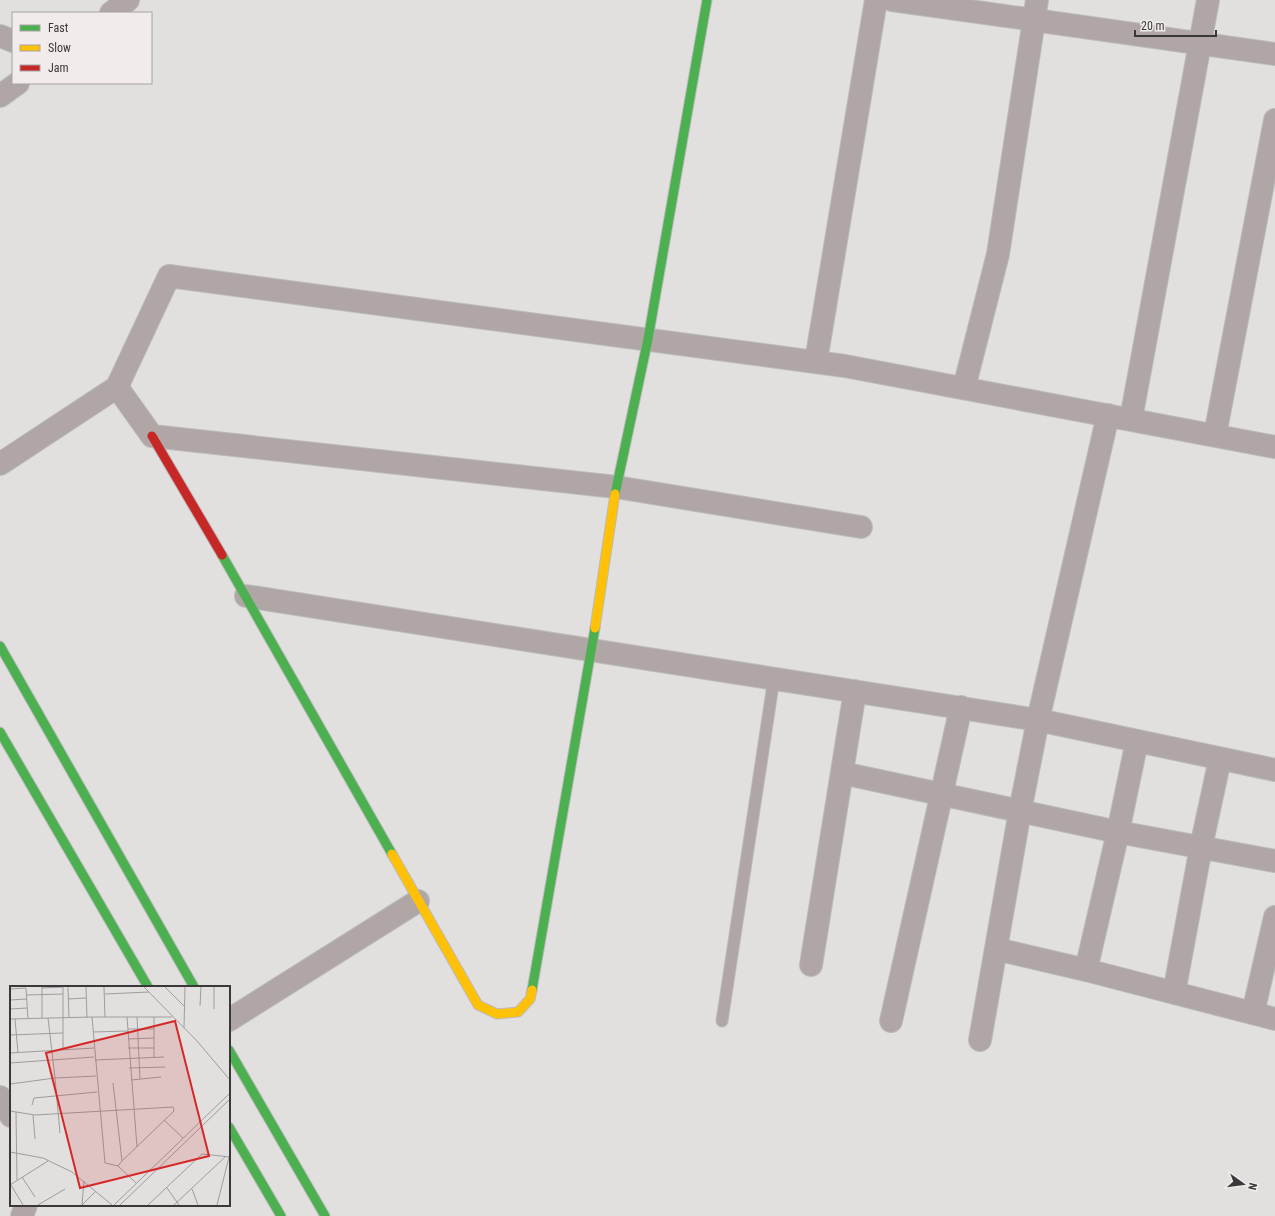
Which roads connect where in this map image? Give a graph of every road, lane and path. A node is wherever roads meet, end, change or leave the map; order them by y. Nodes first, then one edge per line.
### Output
1 (128, 0) edge
2 (707, 0) edge
3 (876, 0) edge
4 (892, 0) edge
5 (1208, 0) edge
6 (1035, 10) edge
7 (112, 12) edge
8 (0, 36) edge
9 (12, 41) edge
10 (1200, 43) junction
11 (1275, 54) edge
12 (17, 84) edge
13 (0, 96) edge
14 (1275, 120) edge
15 (1271, 158) edge
16 (648, 340) junction
17 (816, 361) junction
18 (117, 387) junction
19 (964, 388) junction
20 (1108, 415) junction
21 (1131, 419) junction
22 (1215, 435) junction
23 (152, 436) junction
24 (1275, 447) edge
25 (0, 464) edge
26 (616, 487) junction
27 (861, 527) dead end
28 (246, 596) junction
29 (0, 646) edge
30 (592, 650) junction
31 (774, 678) junction
32 (855, 691) junction
33 (961, 707) junction
34 (1038, 720) junction
35 (0, 732) edge
36 (1138, 741) junction
37 (1220, 758) junction
38 (1275, 770) edge
39 (842, 773) junction
40 (940, 794) junction
41 (1020, 810) junction
42 (1118, 832) junction
43 (1201, 847) junction
44 (1275, 861) edge
45 (418, 901) junction
46 (1275, 917) edge
47 (996, 949) junction
48 (811, 965) dead end
49 (1086, 970) junction
50 (147, 986) edge
51 (193, 986) edge
52 (1174, 993) junction
53 (1253, 1013) junction
54 (230, 1019) edge
55 (1275, 1019) edge
56 (722, 1020) dead end
57 (891, 1021) dead end
58 (980, 1040) dead end
59 (230, 1052) edge
60 (0, 1097) edge
61 (10, 1114) edge
62 (230, 1129) edge
63 (26, 1206) edge
64 (22, 1216) edge
65 (281, 1216) edge
66 (325, 1216) edge

1 - 7 street
2 - 16 street
3 - 17 street
4 - 6 street
5 - 10 street
6 - 10 street
6 - 19 street
8 - 9 street
10 - 11 street
10 - 21 street
12 - 13 street
14 - 15 street
15 - 22 street
16 - 17 street
16 - 18 street
16 - 26 street
17 - 19 street
18 - 23 street
18 - 25 street
19 - 20 street
20 - 21 street
20 - 34 street
21 - 22 street
22 - 24 street
23 - 26 street
23 - 28 street
26 - 27 street
26 - 30 street
28 - 30 street
28 - 45 street
29 - 51 street
30 - 31 street
30 - 45 street
31 - 32 street
31 - 56 lane
32 - 33 street
32 - 39 street
33 - 34 street
33 - 40 street
34 - 36 street
34 - 41 street
35 - 50 street
36 - 37 street
36 - 42 street
37 - 38 street
37 - 43 street
39 - 40 street
39 - 48 street
40 - 41 street
40 - 57 street
41 - 42 street
41 - 47 street
42 - 43 street
42 - 49 street
43 - 44 street
43 - 52 street
45 - 54 street
46 - 53 street
47 - 49 street
47 - 58 street
49 - 52 street
52 - 53 street
53 - 55 street
59 - 66 street
60 - 61 street
62 - 65 street
63 - 64 street

